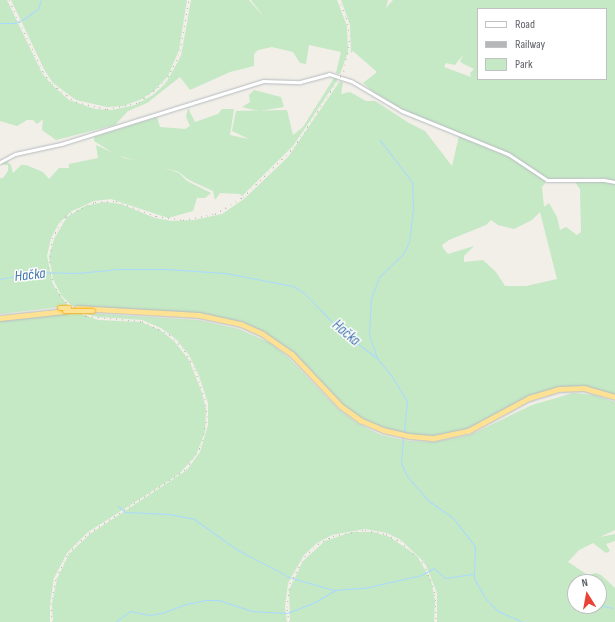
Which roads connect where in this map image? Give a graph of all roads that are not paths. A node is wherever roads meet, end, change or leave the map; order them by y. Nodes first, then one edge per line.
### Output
1 (0, 162) edge
2 (615, 182) edge
3 (62, 309) junction
4 (0, 317) edge
5 (615, 397) edge
6 (615, 400) edge
7 (340, 407) junction
8 (428, 439) junction

1 - 2 street
3 - 4 highway
3 - 7 highway, bridge
3 - 7 highway, bridge
5 - 8 highway
6 - 8 highway
7 - 8 highway

